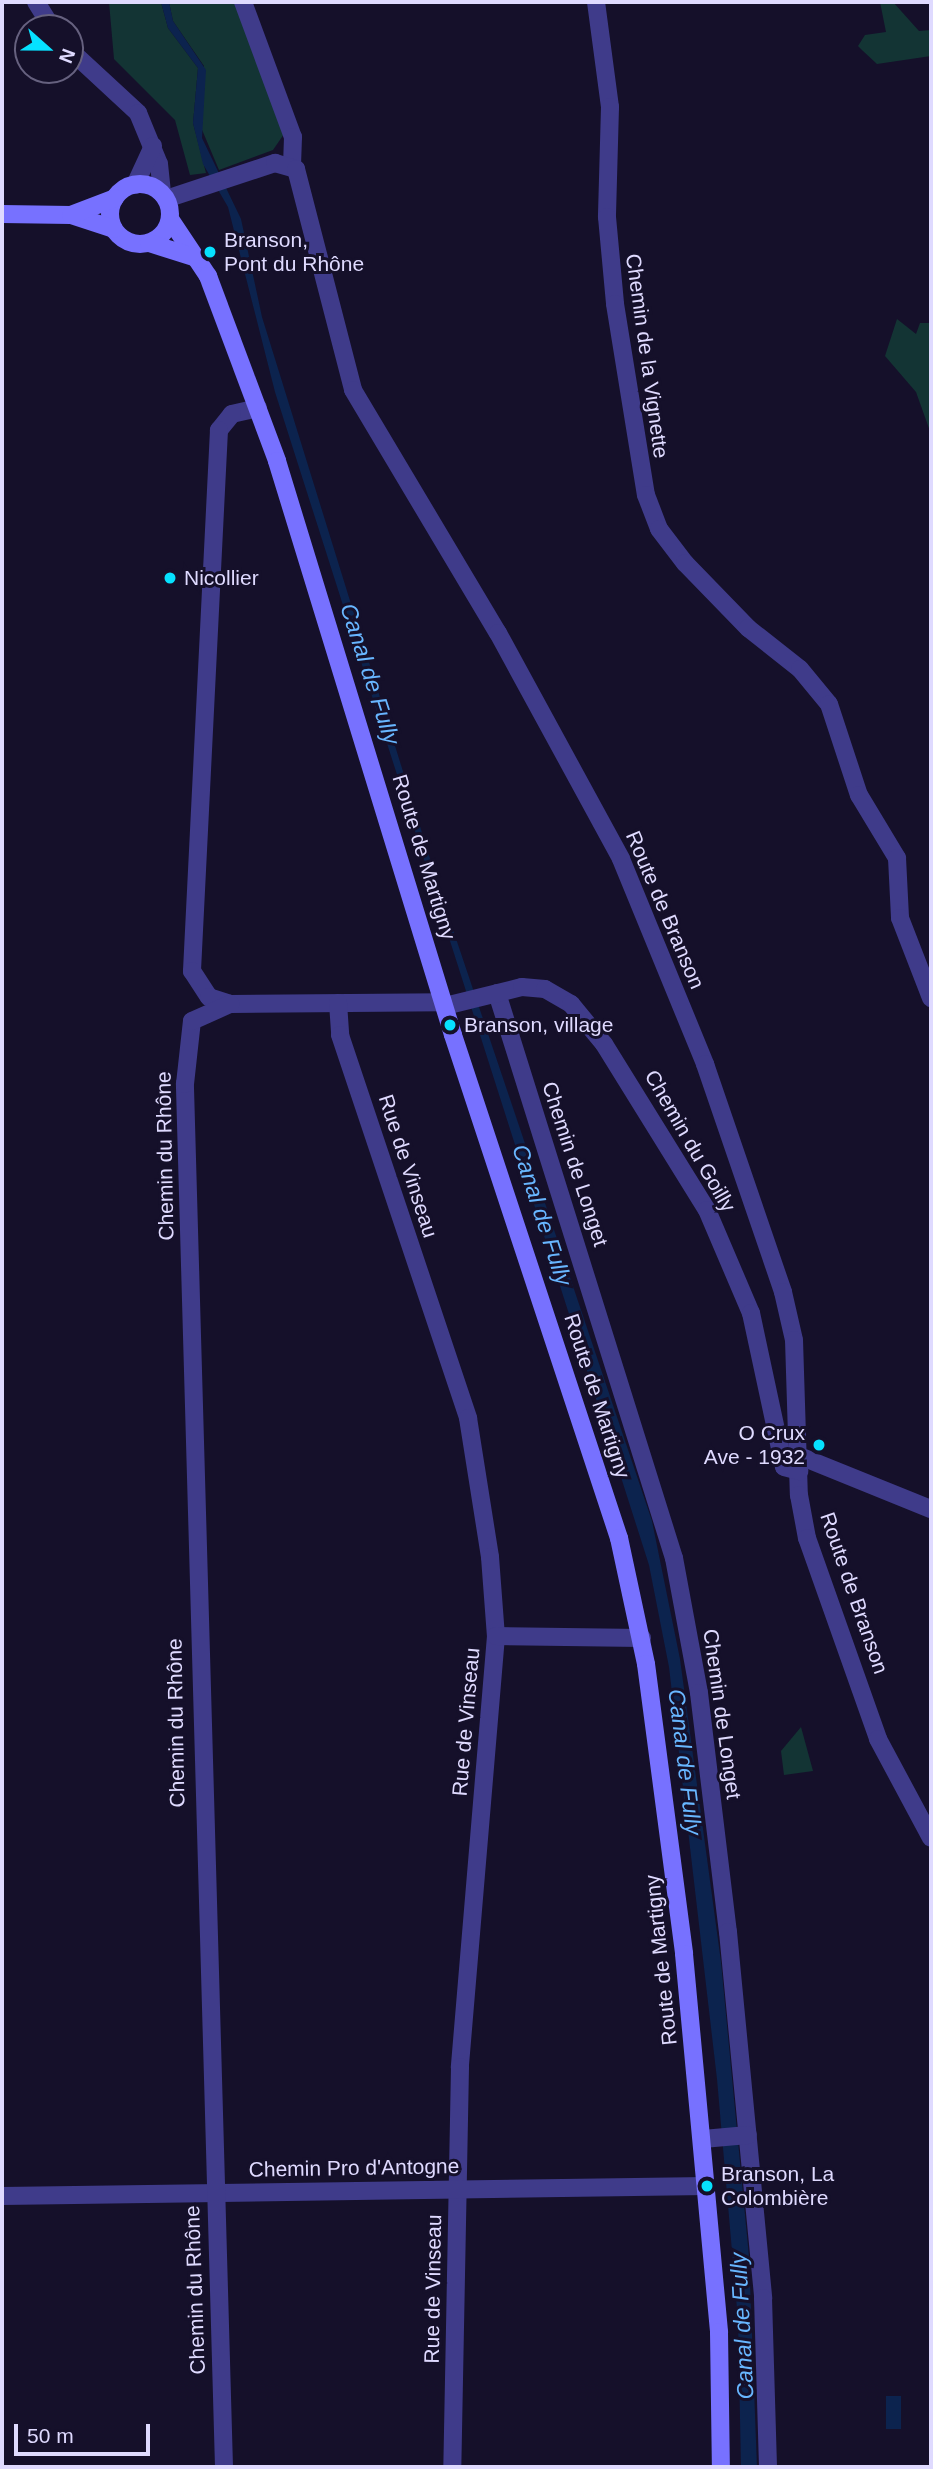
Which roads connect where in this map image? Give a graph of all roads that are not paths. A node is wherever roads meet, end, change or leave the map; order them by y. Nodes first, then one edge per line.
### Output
1 (243, 2) edge
2 (596, 2) edge
3 (84, 62) edge
4 (153, 146) junction
5 (292, 165) junction
6 (135, 185) junction
7 (164, 196) junction
8 (115, 198) junction
9 (2, 214) edge
10 (71, 215) junction
11 (170, 219) junction
12 (114, 229) junction
13 (149, 243) junction
14 (200, 259) junction
15 (258, 408) junction
16 (492, 994) junction
17 (931, 999) edge
18 (338, 1003) junction
19 (230, 1004) junction
20 (449, 1004) junction
21 (800, 1464) junction
22 (931, 1509) edge
23 (496, 1636) junction
24 (642, 1638) junction
25 (931, 1838) edge
26 (748, 2136) junction
27 (703, 2139) junction
28 (707, 2186) junction
29 (457, 2190) junction
30 (215, 2193) junction
31 (2, 2196) edge
32 (224, 2467) edge
33 (452, 2467) edge
34 (721, 2467) edge
35 (768, 2467) edge

1 - 5 street
2 - 17 street, Chemin de la Vignette
3 - 4 street
4 - 6 street
4 - 7 street
5 - 7 street
5 - 21 street, Route de Branson
6 - 7 main road
6 - 8 main road
7 - 11 main road
8 - 10 main road
8 - 12 main road
9 - 10 main road
10 - 12 main road
11 - 13 main road
11 - 14 main road, Route de Martigny
12 - 13 main road
13 - 14 main road
14 - 15 main road, Route de Martigny
15 - 19 street
15 - 20 main road, Route de Martigny
16 - 20 street, Chemin du Goilly
16 - 21 street, Chemin du Goilly
16 - 26 street, Chemin de Longet
18 - 19 street, Chemin du Goilly
18 - 20 street, Chemin du Goilly
18 - 23 street, Rue de Vinseau
19 - 30 street, Chemin du Rhône
20 - 24 main road, Route de Martigny
21 - 22 street
21 - 25 street, Route de Branson
23 - 24 street
23 - 29 street, Rue de Vinseau
24 - 27 main road, Route de Martigny
26 - 27 street
26 - 35 street, Chemin de Longet
27 - 28 main road, Route de Martigny
28 - 29 street, Chemin Pro d'Antogne
28 - 34 main road, Route de Martigny
29 - 30 street, Chemin Pro d'Antogne
29 - 33 street, Rue de Vinseau
30 - 31 street, Chemin Pro d'Antogne
30 - 32 street, Chemin du Rhône

